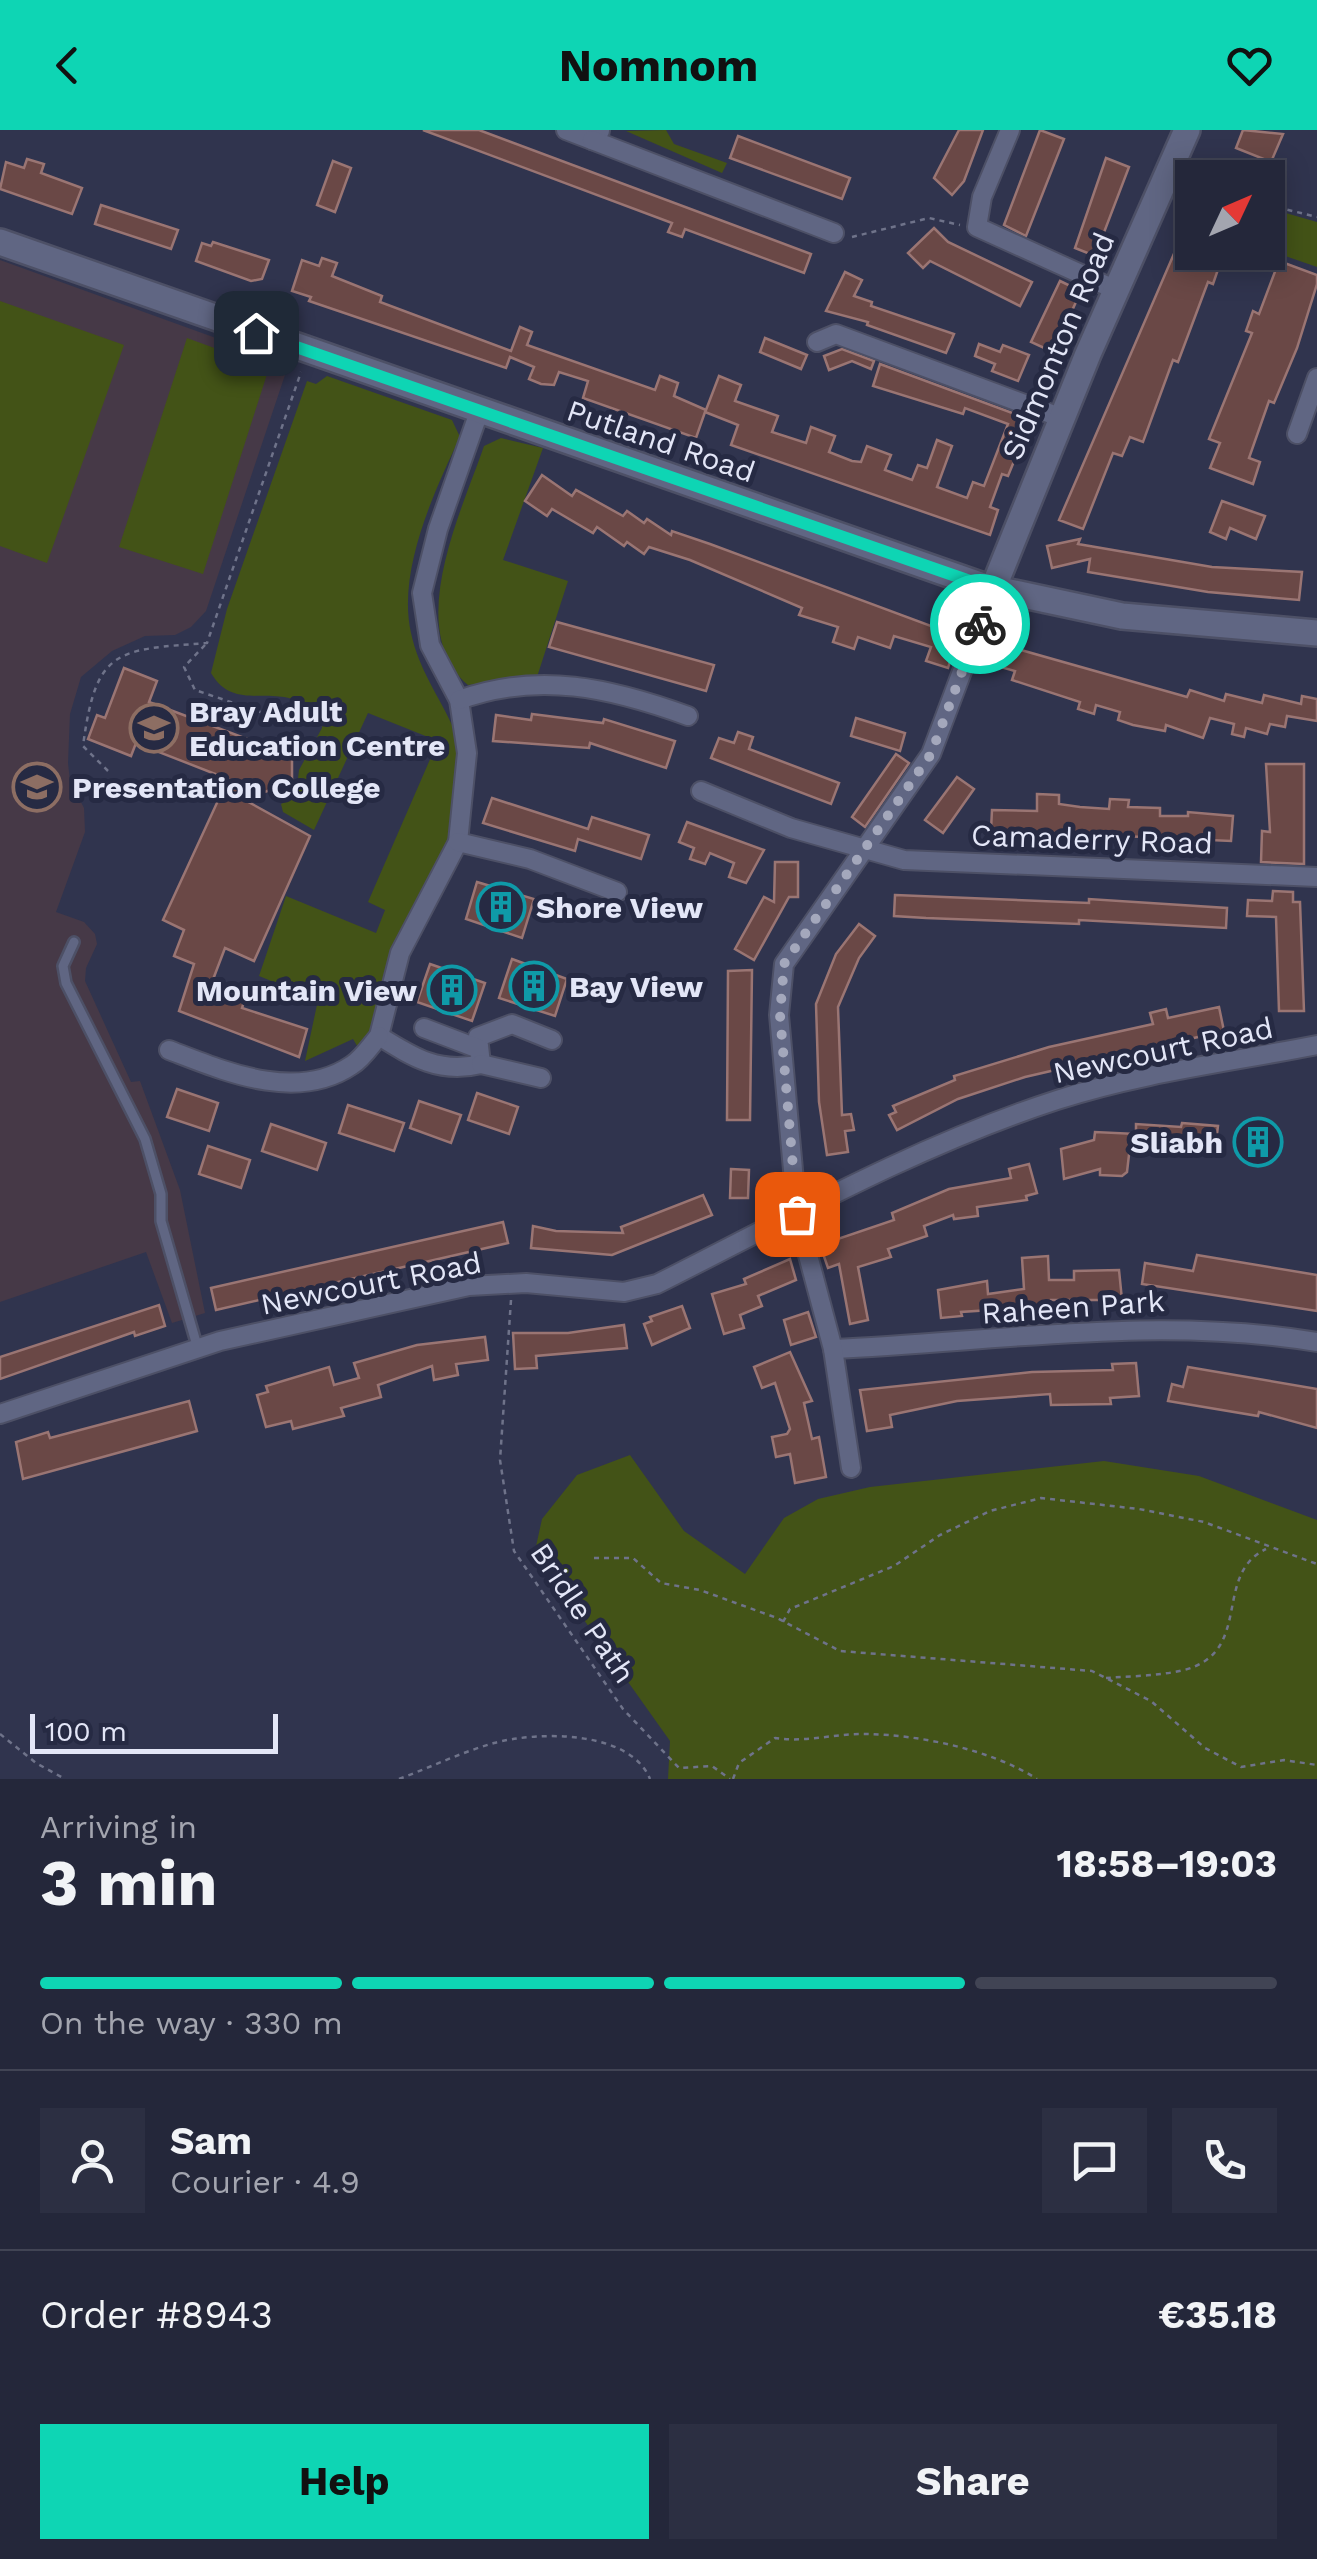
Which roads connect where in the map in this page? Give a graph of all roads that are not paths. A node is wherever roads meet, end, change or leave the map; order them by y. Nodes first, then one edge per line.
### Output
1 (566, 130) edge
2 (1010, 130) edge
3 (1187, 130) edge
4 (596, 135) edge
5 (834, 233) road end
6 (0, 242) edge
7 (1116, 290) junction
8 (816, 342) dead end
9 (1317, 378) edge
10 (479, 412) junction
11 (1062, 418) junction
12 (1297, 434) dead end
13 (993, 589) junction
14 (1317, 633) edge
15 (459, 700) junction
16 (688, 716) dead end
17 (701, 792) dead end
18 (458, 842) junction
19 (866, 851) junction
20 (1317, 877) edge
21 (616, 892) dead end
22 (74, 942) dead end
23 (424, 1028) dead end
24 (379, 1036) junction
25 (552, 1040) dead end
26 (1317, 1045) edge
27 (169, 1050) dead end
28 (480, 1056) junction
29 (542, 1078) dead end
30 (797, 1214) junction
31 (1317, 1342) edge
32 (198, 1349) junction
33 (832, 1349) junction
34 (0, 1414) edge
35 (851, 1468) dead end

1 - 4 street
2 - 7 street
3 - 7 main road, Sidmonton Road
4 - 5 street
6 - 10 main road, Putland Road
7 - 11 main road, Sidmonton Road
8 - 11 street
9 - 12 street
10 - 13 main road, Putland Road
10 - 15 street
11 - 13 main road, Sidmonton Road
13 - 14 main road, Putland Road
13 - 19 street
15 - 16 street
15 - 18 street
17 - 19 street, Camaderry Road
18 - 21 street
18 - 24 street
19 - 20 street, Camaderry Road
19 - 30 street
22 - 32 lane
23 - 28 street
24 - 27 street
24 - 28 street
25 - 28 street
26 - 30 street, Newcourt Road
28 - 29 street
30 - 32 street, Newcourt Road
30 - 33 street
31 - 33 street, Raheen Park
32 - 34 street, Newcourt Road
33 - 35 street

